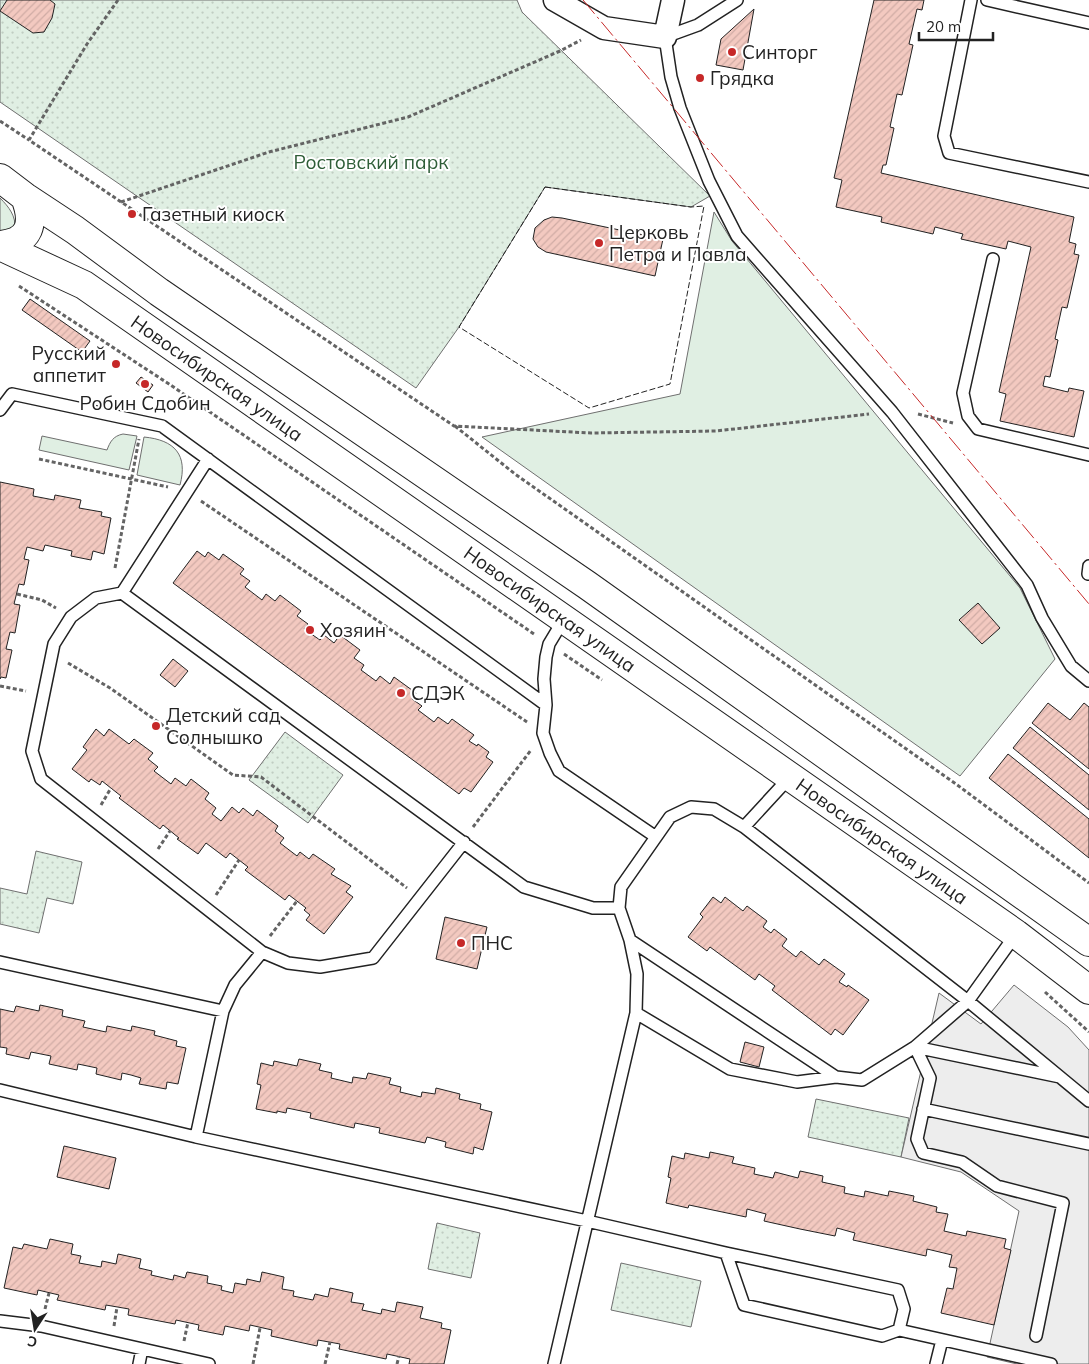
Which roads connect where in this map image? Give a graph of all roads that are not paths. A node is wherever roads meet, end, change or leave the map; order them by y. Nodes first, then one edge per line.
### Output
1 (555, 0) edge
2 (673, 0) edge
3 (737, 0) edge
4 (971, 0) edge
5 (987, 0) edge
6 (1089, 23) edge
7 (665, 37) junction
8 (0, 178) edge
9 (1089, 182) edge
10 (25, 197) junction
11 (0, 245) edge
12 (993, 259) dead end
13 (0, 410) edge
14 (1089, 455) edge
15 (208, 460) junction
16 (1089, 566) edge
17 (1089, 574) edge
18 (587, 585) junction
19 (117, 594) junction
20 (564, 619) junction
21 (1089, 681) edge
22 (546, 705) junction
23 (791, 776) junction
24 (744, 827) junction
25 (656, 837) junction
26 (463, 841) junction
27 (619, 908) junction
28 (1016, 934) junction
29 (630, 940) junction
30 (1089, 942) edge
31 (261, 951) junction
32 (0, 962) edge
33 (1089, 990) edge
34 (968, 1000) junction
35 (223, 1010) junction
36 (636, 1013) junction
37 (915, 1048) junction
38 (836, 1077) junction
39 (1061, 1078) junction
40 (0, 1090) edge
41 (1089, 1101) edge
42 (924, 1109) junction
43 (196, 1137) junction
44 (1089, 1144) edge
45 (588, 1221) junction
46 (726, 1253) junction
47 (0, 1321) edge
48 (899, 1330) junction
49 (1036, 1336) dead end
50 (942, 1340) junction
51 (142, 1349) junction
52 (139, 1364) edge
53 (209, 1364) edge
54 (554, 1364) edge
55 (936, 1364) edge
56 (1051, 1364) edge

1 - 7 street
2 - 7 street
3 - 7 lane
4 - 9 lane
5 - 6 lane
7 - 21 lane
8 - 10 main road, Новосибирская улица
10 - 11 main road
10 - 18 main road, Новосибирская улица
11 - 20 main road, Новосибирская улица
12 - 14 lane
13 - 15 lane
15 - 19 lane
15 - 22 lane
16 - 17 lane
18 - 20 main road
18 - 30 main road, Новосибирская улица
19 - 26 lane
19 - 31 lane
20 - 22 lane
20 - 23 main road, Новосибирская улица
22 - 25 lane
23 - 24 lane
23 - 28 main road, Новосибирская улица
24 - 25 lane
24 - 34 lane
25 - 27 lane
26 - 27 lane
26 - 31 lane
27 - 29 lane
28 - 33 main road, Новосибирская улица
28 - 34 lane
29 - 36 lane
29 - 38 lane
31 - 35 lane
32 - 35 lane
34 - 37 lane
34 - 39 lane
35 - 43 lane
36 - 38 lane
36 - 45 lane
37 - 38 lane
37 - 39 lane
37 - 42 lane
39 - 41 lane
40 - 43 lane
42 - 44 lane
42 - 49 lane
43 - 45 lane
45 - 46 lane
45 - 54 lane
46 - 48 lane
46 - 48 lane
47 - 51 lane
48 - 50 lane
50 - 55 lane
50 - 56 lane
51 - 52 lane
51 - 53 lane

